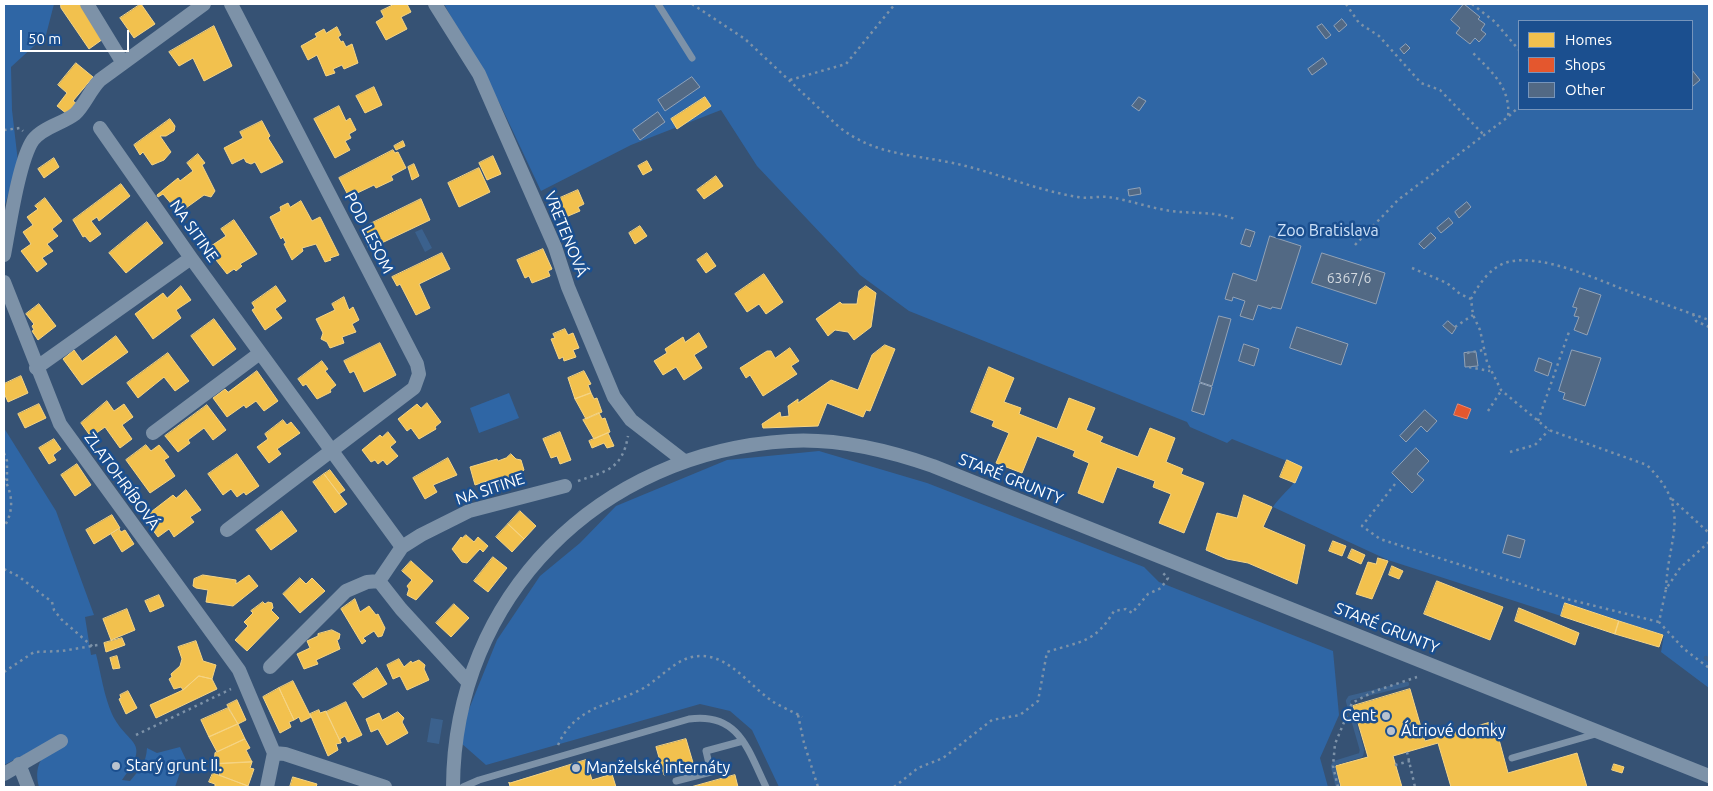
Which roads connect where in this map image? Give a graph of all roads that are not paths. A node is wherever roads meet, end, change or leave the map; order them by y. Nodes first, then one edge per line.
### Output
1 (88, 4) edge
2 (204, 4) edge
3 (231, 4) edge
4 (435, 4) edge
5 (658, 4) edge
6 (692, 58) dead end
7 (123, 63) junction
8 (100, 128) dead end
9 (4, 255) edge
10 (191, 258) junction
11 (4, 282) edge
12 (260, 353) junction
13 (36, 368) junction
14 (153, 433) dead end
15 (333, 451) junction
16 (684, 461) junction
17 (565, 486) road end
18 (227, 530) dead end
19 (402, 547) junction
20 (379, 581) junction
21 (270, 666) dead end
22 (468, 682) junction
23 (1601, 733) junction
24 (61, 740) dead end
25 (743, 741) junction
26 (274, 753) junction
27 (1512, 758) dead end
28 (19, 764) junction
29 (4, 774) edge
30 (1709, 776) edge
31 (676, 781) dead end
32 (28, 787) edge
33 (267, 787) edge
34 (385, 787) edge
35 (453, 787) edge
36 (464, 787) edge
37 (766, 787) edge

1 - 7 street
2 - 7 street
3 - 15 street, POD LESOM
4 - 16 street, VRETENOVÁ
5 - 6 lane
7 - 9 street
8 - 10 street, NA SITINE
10 - 12 street, NA SITINE
10 - 13 street
11 - 13 street, ZLATOHRÍBOVÁ
12 - 14 street
12 - 15 street, NA SITINE
13 - 26 street, ZLATOHRÍBOVÁ
15 - 18 street
15 - 19 street, NA SITINE
16 - 22 street, STARÉ GRUNTY
16 - 23 street, STARÉ GRUNTY
17 - 19 street, NA SITINE
19 - 20 street, NA SITINE
20 - 21 street
20 - 22 street
22 - 35 street, STARÉ GRUNTY
23 - 27 lane
23 - 30 street, STARÉ GRUNTY
24 - 28 street
25 - 31 lane
25 - 36 lane
25 - 37 lane
26 - 33 street
26 - 34 street
28 - 29 street
28 - 32 street

